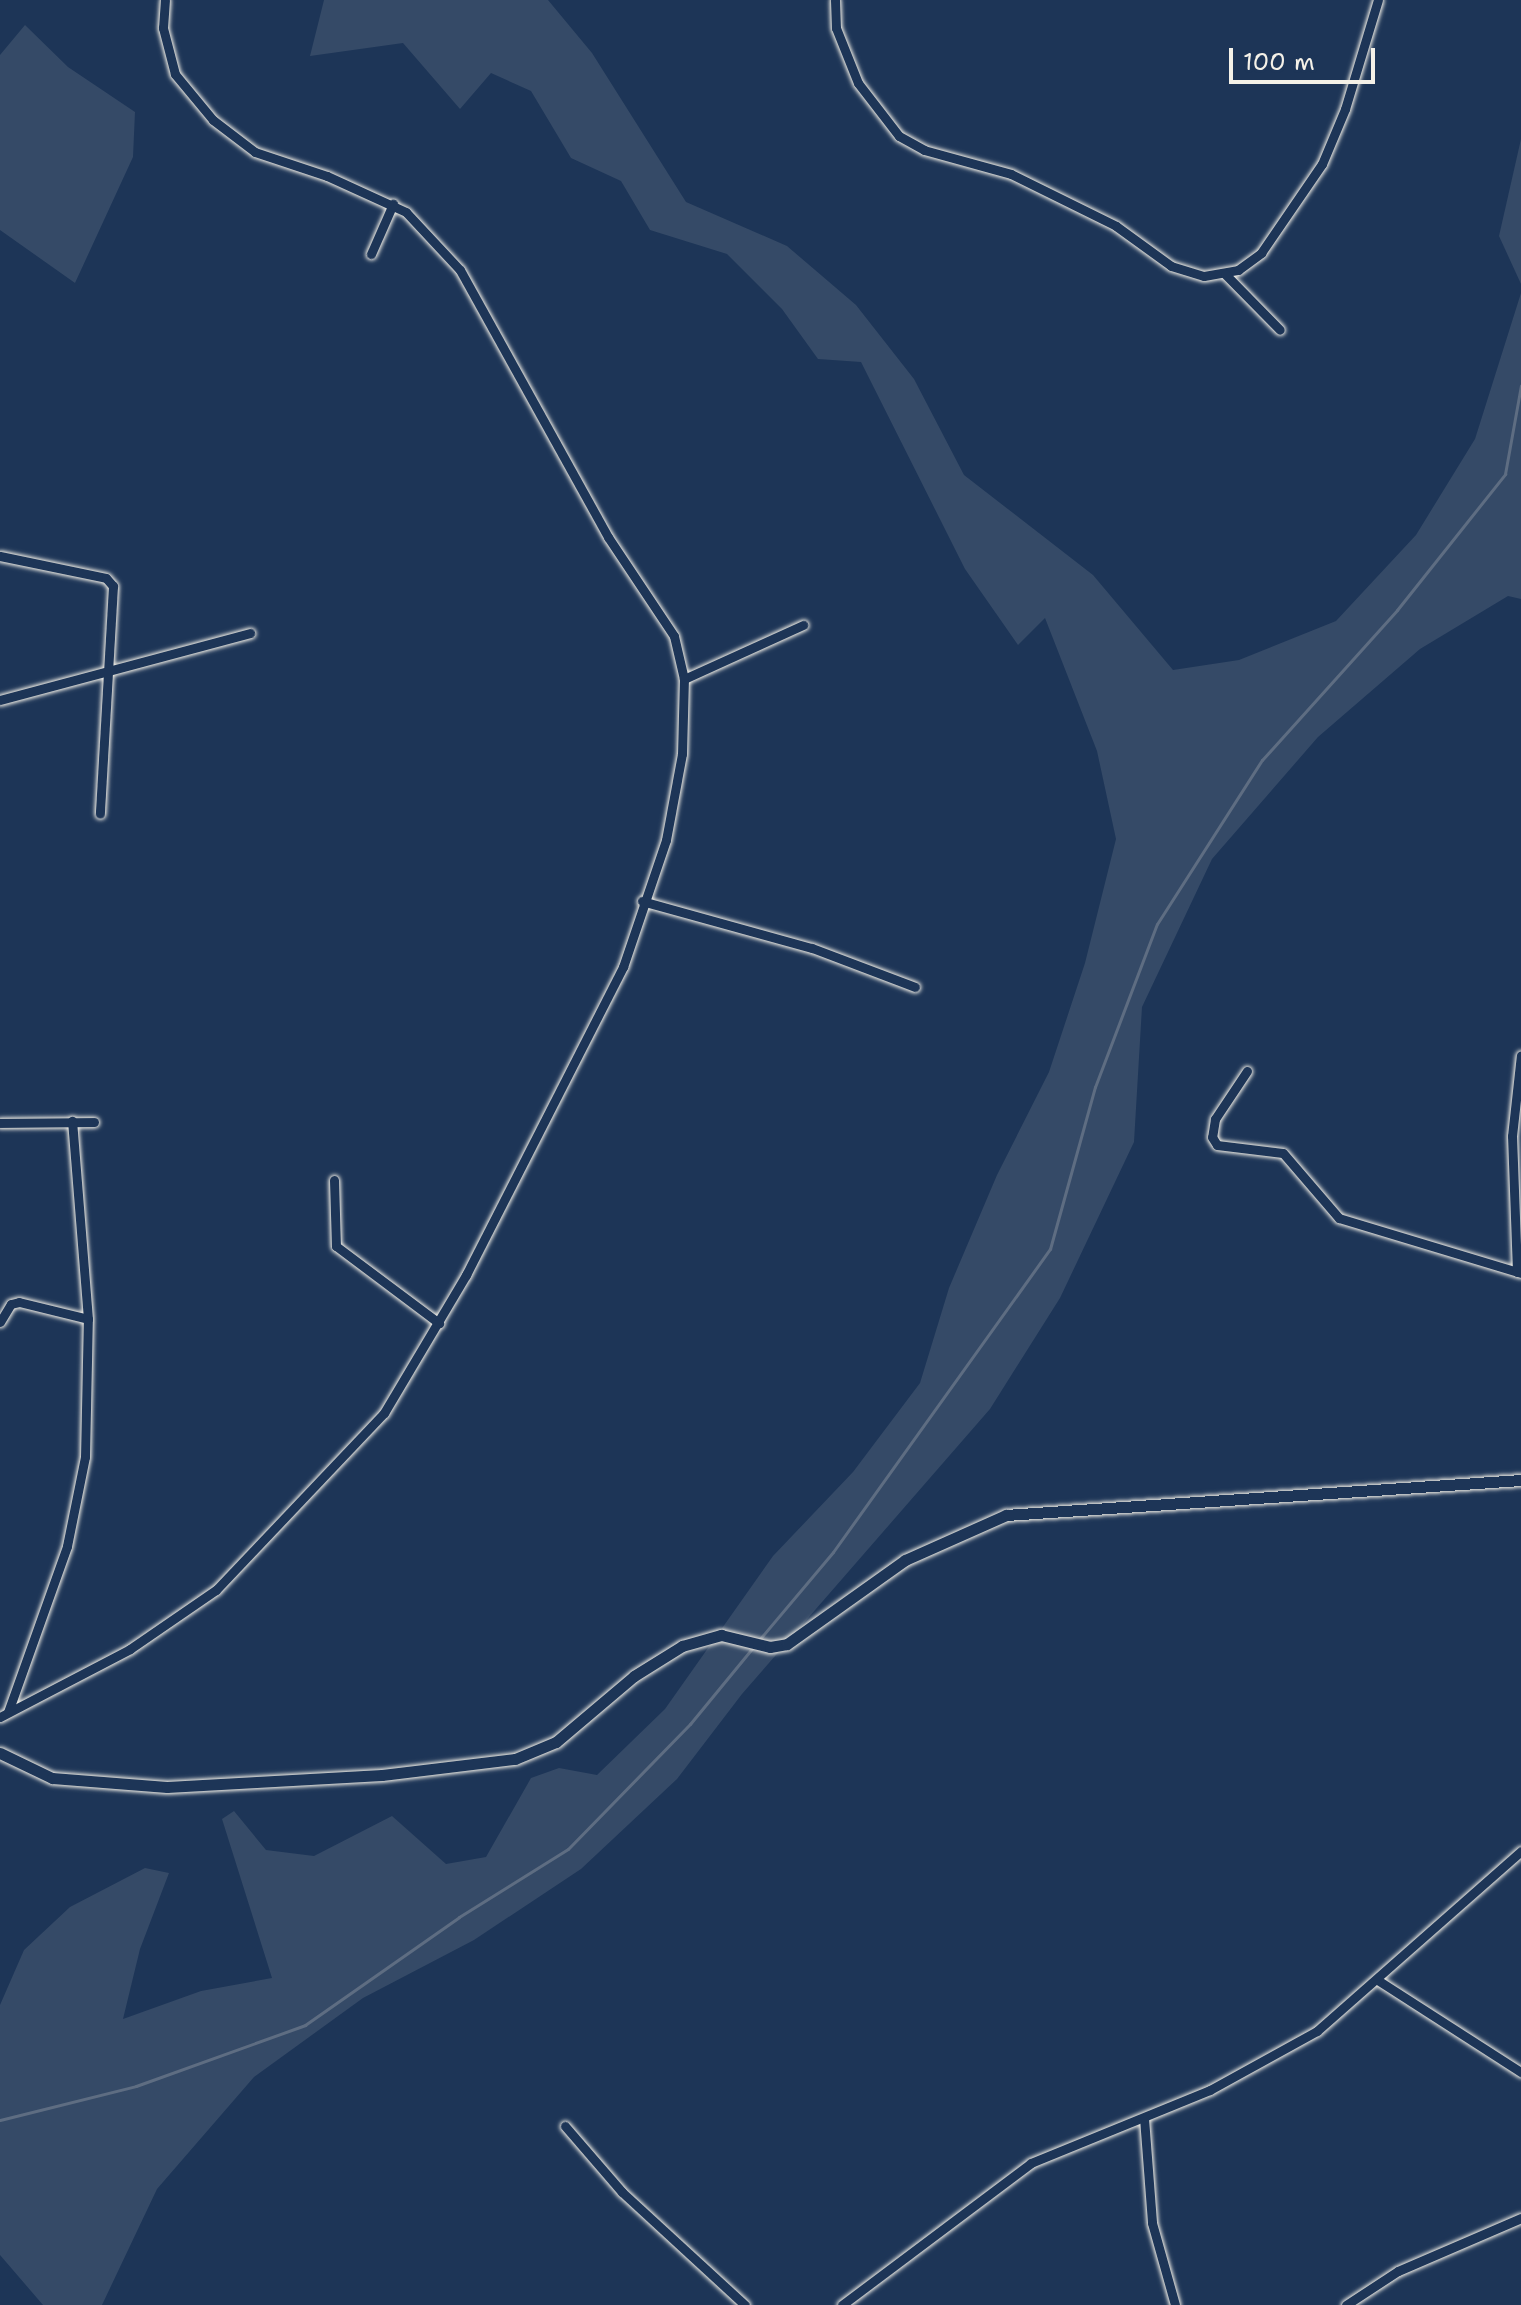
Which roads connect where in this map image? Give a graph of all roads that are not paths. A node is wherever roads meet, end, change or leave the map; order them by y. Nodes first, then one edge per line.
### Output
1 (165, 0) edge
2 (835, 0) edge
3 (1378, 0) edge
4 (393, 204) junction
5 (371, 254) dead end
6 (1225, 274) junction
7 (1280, 330) dead end
8 (0, 556) edge
9 (803, 625) dead end
10 (250, 633) dead end
11 (108, 669) junction
12 (684, 679) junction
13 (0, 699) edge
14 (100, 814) dead end
15 (642, 901) junction
16 (915, 987) dead end
17 (1521, 1055) edge
18 (1247, 1071) dead end
19 (72, 1121) junction
20 (94, 1122) dead end
21 (0, 1123) edge
22 (334, 1180) dead end
23 (1519, 1273) edge
24 (88, 1319) junction
25 (0, 1322) edge
26 (439, 1323) junction
27 (1521, 1480) edge
28 (4, 1715) edge
29 (0, 1753) edge
30 (1521, 1851) edge
31 (1379, 1981) junction
32 (1521, 2072) edge
33 (1144, 2118) junction
34 (565, 2126) dead end
35 (1521, 2218) edge
36 (745, 2305) edge
37 (842, 2305) edge
38 (1175, 2305) edge
39 (1346, 2305) edge

1 - 4 street
2 - 6 street
3 - 6 street
4 - 5 street
4 - 12 street
6 - 7 street
8 - 11 street
9 - 12 street
10 - 11 street
11 - 13 street
11 - 14 street
12 - 15 street
15 - 16 street
15 - 26 street
17 - 23 street
18 - 23 street
19 - 20 street
19 - 21 street
19 - 24 street
22 - 26 street
24 - 25 street
24 - 28 street
26 - 28 street
27 - 29 street
30 - 31 street
31 - 32 street
31 - 33 street
33 - 37 street
33 - 38 street
34 - 36 street
35 - 39 street

